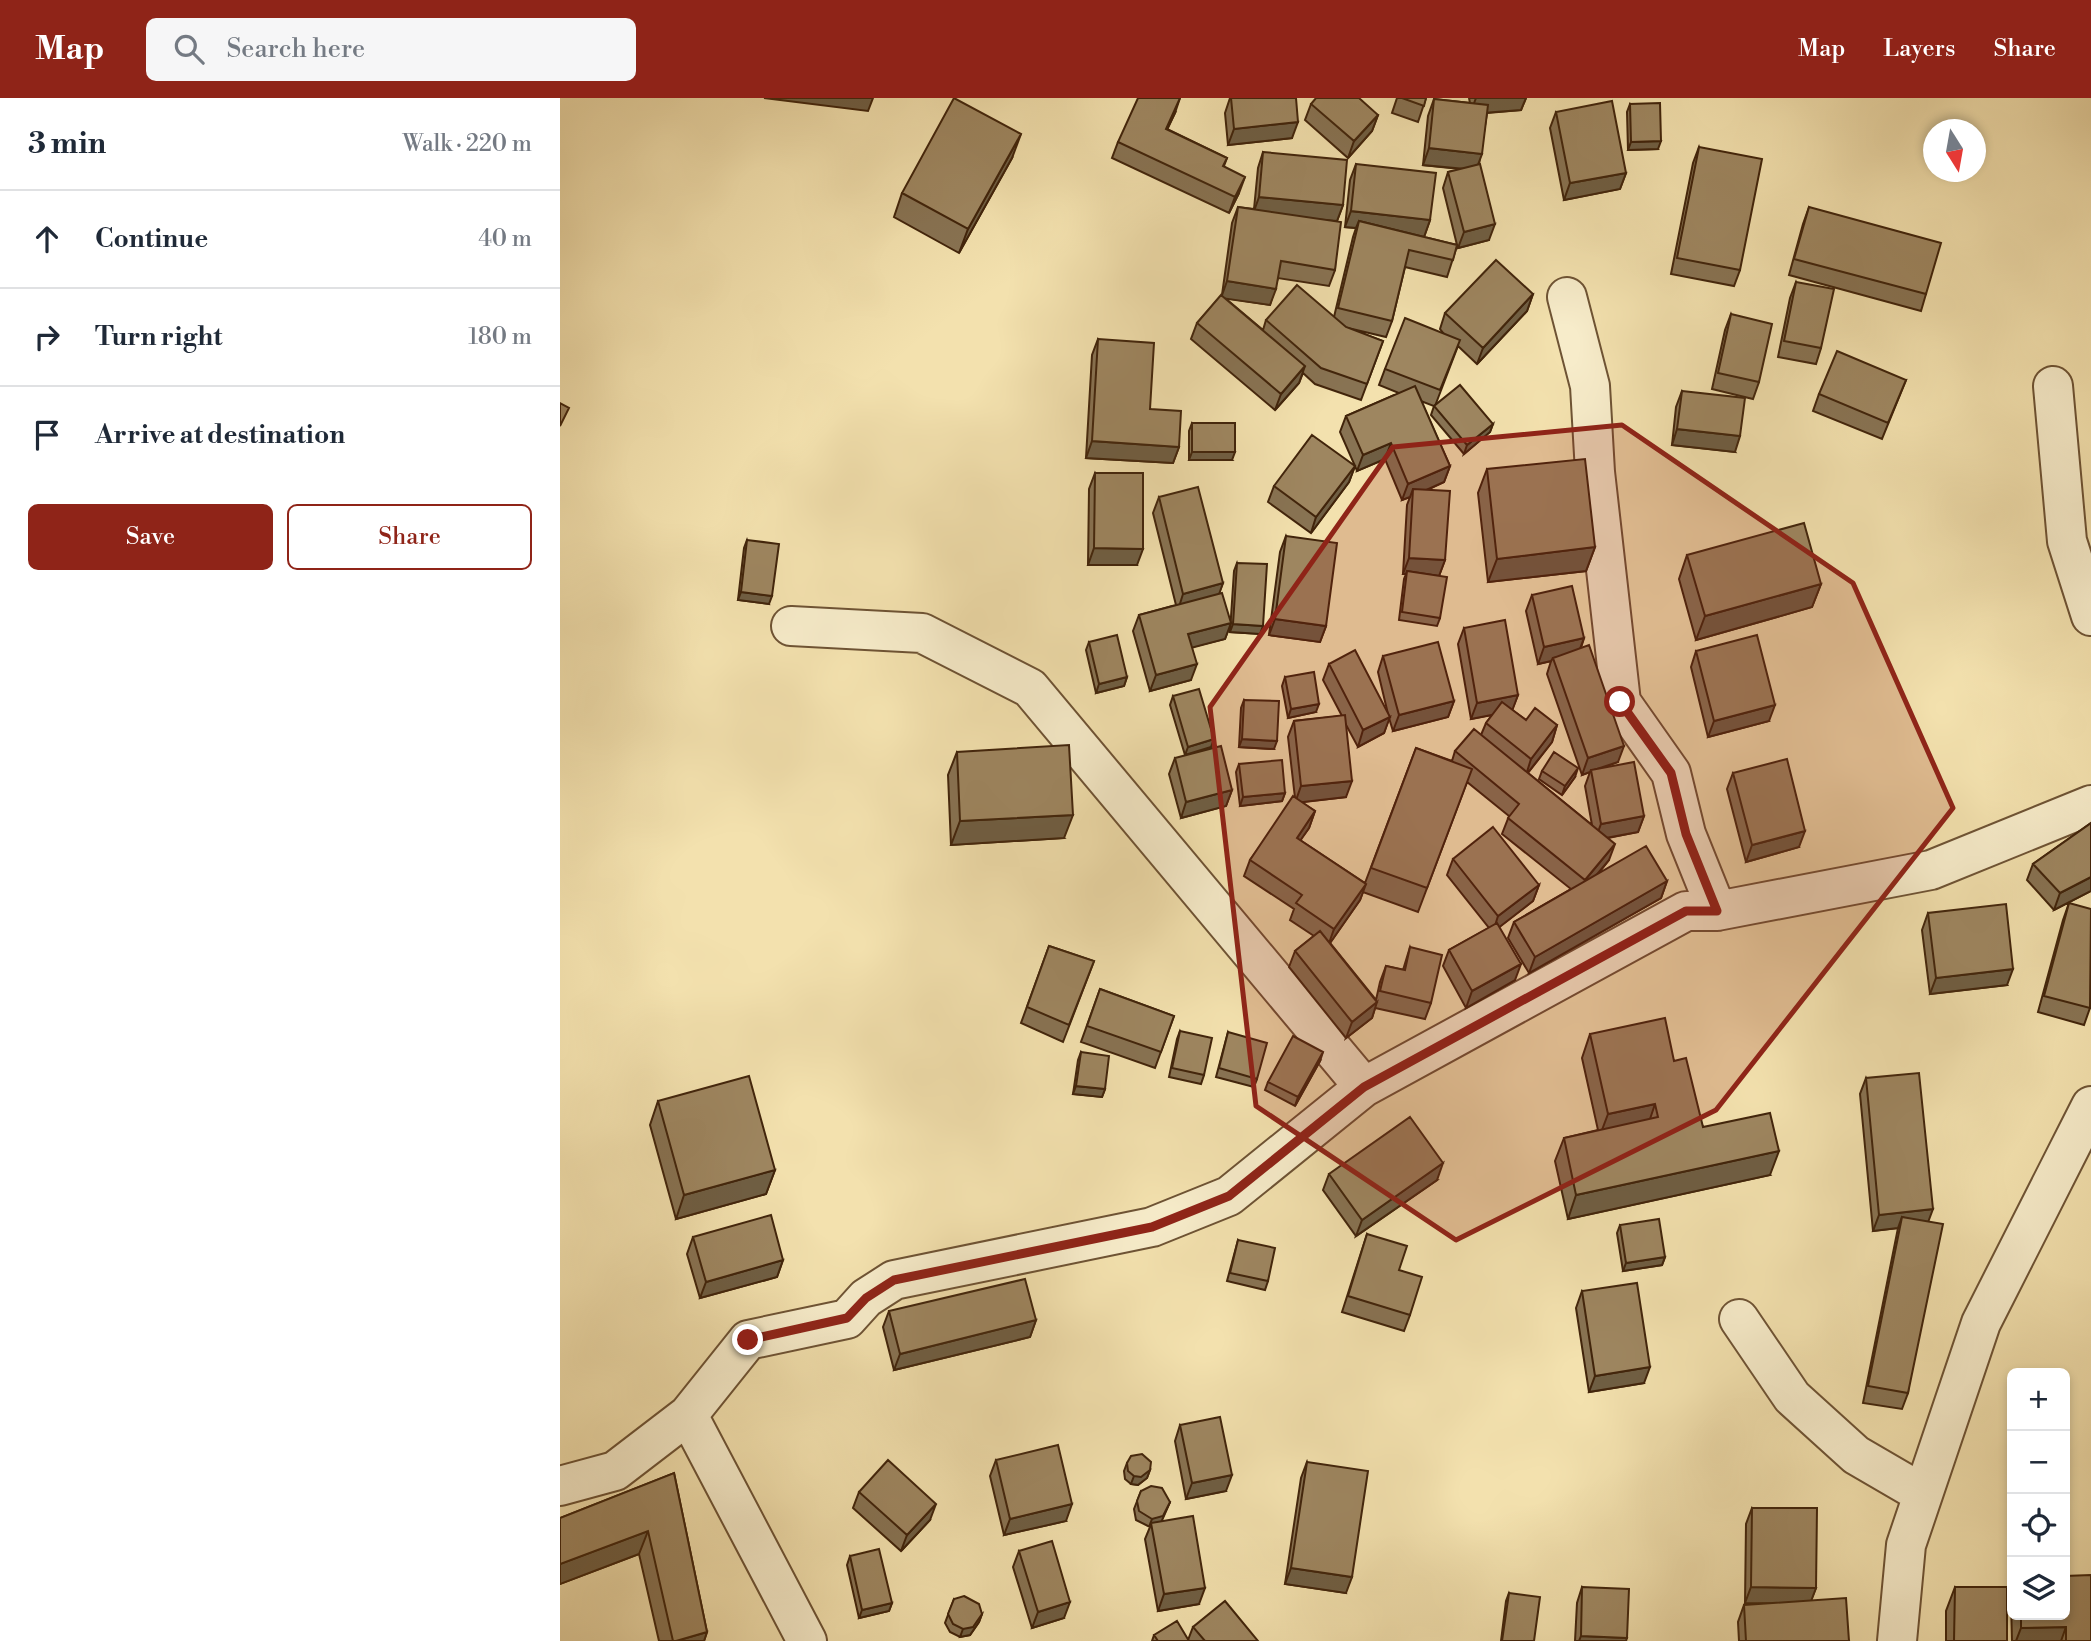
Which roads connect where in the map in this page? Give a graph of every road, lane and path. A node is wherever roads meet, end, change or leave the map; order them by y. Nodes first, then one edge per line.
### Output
1 (1567, 297) dead end
2 (2053, 386) dead end
3 (2091, 616) edge
4 (791, 626) dead end
5 (2091, 805) edge
6 (1717, 911) junction
7 (1364, 1087) junction
8 (2091, 1106) edge
9 (1739, 1319) dead end
10 (688, 1415) junction
11 (560, 1486) edge
12 (1923, 1494) junction
13 (807, 1641) edge
14 (1897, 1641) edge

1 - 6 street
2 - 3 street
4 - 7 street
5 - 6 street
6 - 7 street
7 - 10 street
8 - 12 street
9 - 12 street
10 - 11 street
10 - 13 street
12 - 14 street

